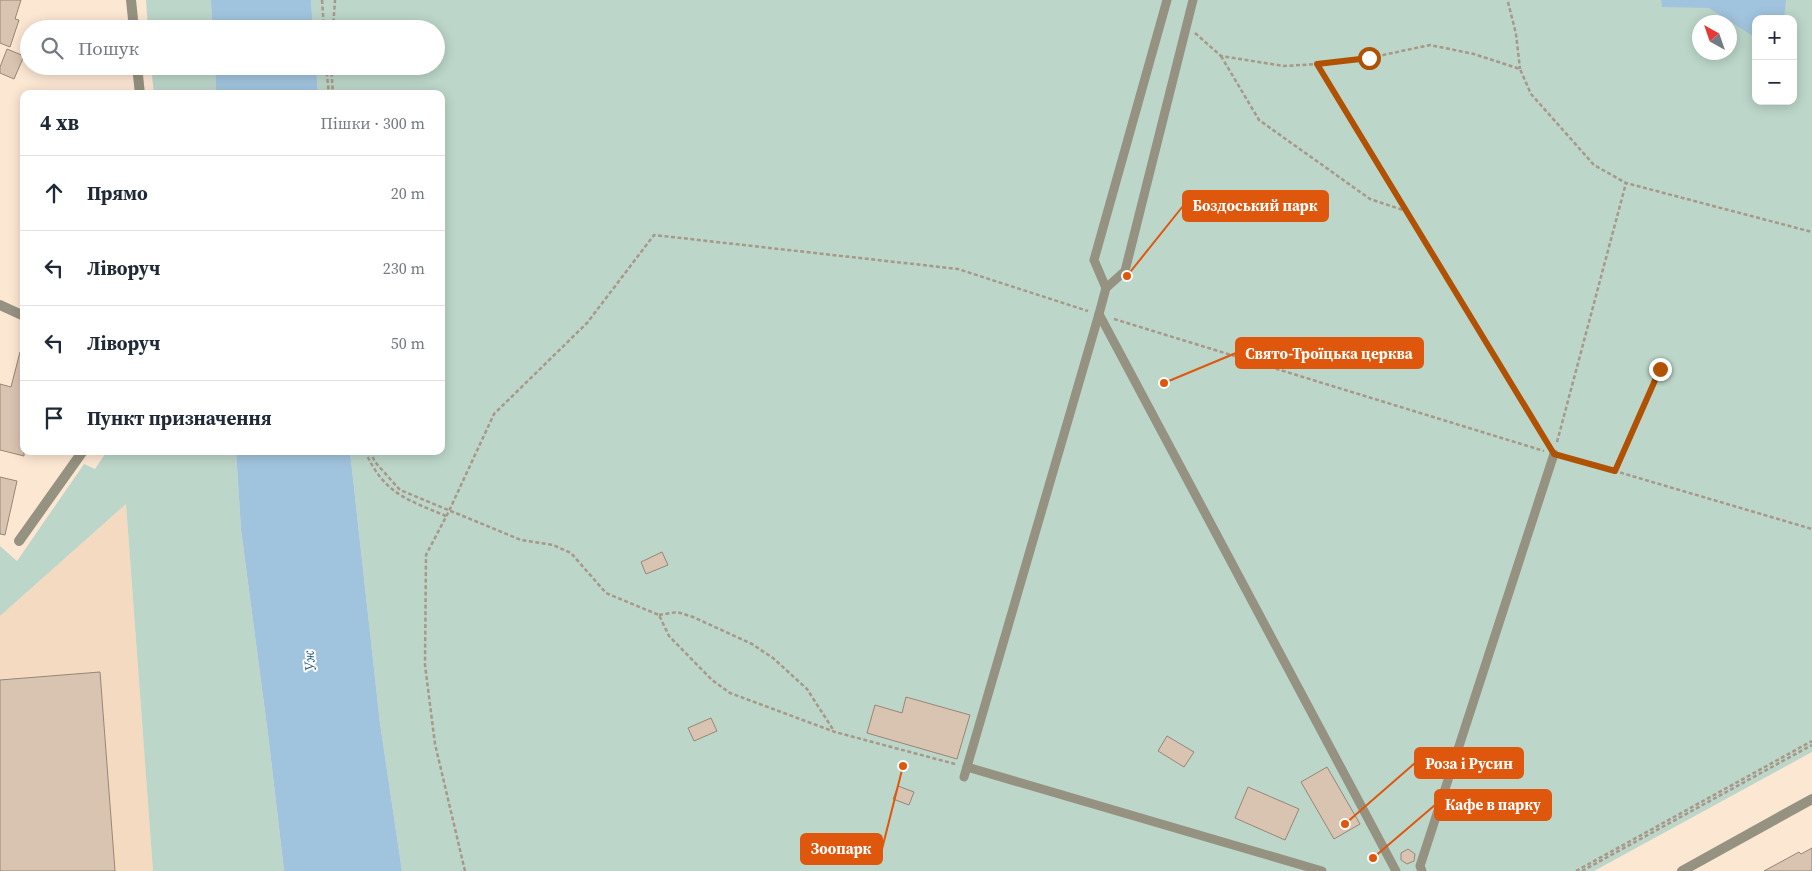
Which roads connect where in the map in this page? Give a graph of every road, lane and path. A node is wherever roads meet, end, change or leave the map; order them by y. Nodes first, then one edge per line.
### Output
1 (131, 0) edge
2 (322, 0) edge
3 (335, 0) edge
4 (1167, 0) edge
5 (1193, 0) edge
6 (1508, 2) dead end
7 (133, 20) edge
8 (323, 20) edge
9 (334, 20) edge
10 (1188, 21) junction
11 (1221, 56) junction
12 (1317, 64) junction
13 (1520, 69) junction
14 (139, 75) edge
15 (327, 75) edge
16 (332, 75) edge
17 (140, 90) edge
18 (328, 90) edge
19 (333, 90) edge
20 (1626, 183) junction
21 (1406, 210) junction
22 (1812, 232) edge
23 (1106, 288) junction
24 (0, 305) edge
25 (20, 314) edge
26 (1099, 314) junction
27 (1660, 369) dead end
28 (1554, 454) junction
29 (80, 455) edge
30 (367, 455) edge
31 (372, 455) edge
32 (1615, 471) junction
33 (449, 511) junction
34 (446, 516) junction
35 (1812, 529) edge
36 (19, 542) dead end
37 (659, 615) junction
38 (834, 732) junction
39 (1812, 743) edge
40 (967, 767) junction
41 (964, 777) dead end
42 (1812, 799) edge
43 (465, 871) edge
44 (1322, 871) edge
45 (1396, 871) edge
46 (1422, 871) edge
47 (1576, 871) edge
48 (1582, 871) edge
49 (1683, 871) edge

1 - 7 street
2 - 8 path
3 - 9 path
4 - 23 street
5 - 10 street
6 - 13 path
10 - 11 path
10 - 23 street
11 - 12 path
11 - 21 path
12 - 13 path
12 - 21 path
13 - 20 path
14 - 17 street
15 - 18 path
16 - 19 path
20 - 22 path
20 - 28 path
21 - 28 path
23 - 26 street
24 - 25 street
26 - 28 path
26 - 33 path
26 - 40 street
26 - 45 street
27 - 32 path
28 - 32 path
28 - 46 street
29 - 36 street
30 - 34 path
31 - 33 path
32 - 35 path
33 - 34 path
33 - 37 path
34 - 43 path
37 - 38 path
37 - 38 path
38 - 40 path
39 - 47 path
39 - 48 path
40 - 41 street
40 - 44 street
42 - 49 street

